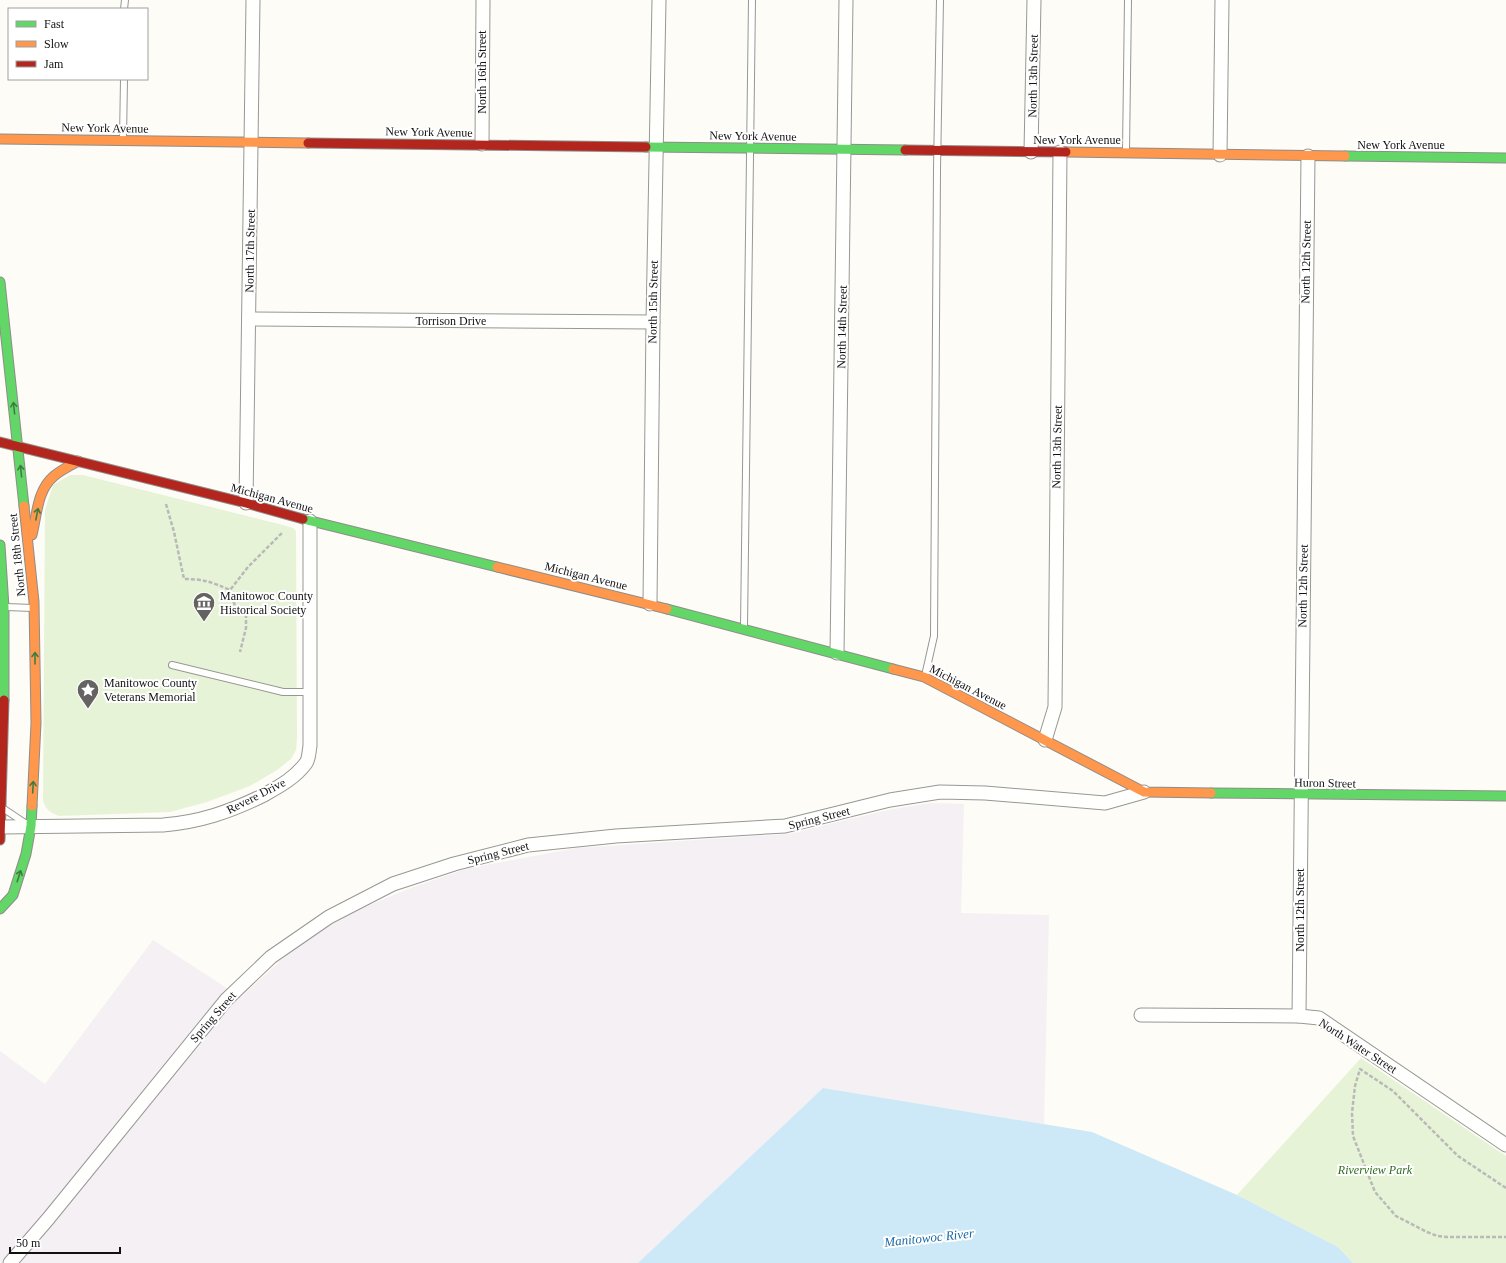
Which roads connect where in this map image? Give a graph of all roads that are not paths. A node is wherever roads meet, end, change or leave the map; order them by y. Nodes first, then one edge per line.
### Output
1 (253, 0) edge
2 (483, 0) edge
3 (659, 0) edge
4 (752, 0) edge
5 (846, 0) edge
6 (940, 0) edge
7 (1034, 0) edge
8 (1128, 0) edge
9 (1222, 0) edge
10 (124, 80) edge
11 (0, 139) edge
12 (123, 140) junction
13 (252, 142) junction
14 (482, 144) junction
15 (656, 146) junction
16 (751, 148) junction
17 (844, 149) junction
18 (938, 151) junction
19 (1031, 152) junction
20 (1060, 152) junction
21 (1126, 152) junction
22 (1220, 155) junction
23 (1308, 156) junction
24 (1506, 158) edge
25 (0, 282) edge
26 (250, 319) junction
27 (653, 322) junction
28 (0, 442) edge
29 (18, 447) junction
30 (78, 461) junction
31 (246, 503) junction
32 (310, 521) junction
33 (0, 546) edge
34 (29, 552) junction
35 (650, 604) junction
36 (2, 607) edge
37 (34, 608) junction
38 (744, 629) junction
39 (837, 653) junction
40 (172, 665) dead end
41 (924, 677) junction
42 (310, 692) junction
43 (1045, 740) junction
44 (1144, 792) junction
45 (1300, 794) junction
46 (1506, 796) edge
47 (1, 808) edge
48 (31, 826) junction
49 (1, 833) edge
50 (0, 909) edge
51 (1141, 1015) dead end
52 (1299, 1016) junction
53 (1506, 1145) edge
54 (10, 1263) edge

1 - 13 street, North 17th Street
2 - 14 street, North 16th Street
3 - 15 street, North 15th Street
4 - 16 lane
5 - 17 street, North 14th Street
6 - 18 lane
7 - 19 street, North 13th Street
8 - 21 lane
9 - 22 street
10 - 12 lane
11 - 12 street, New York Avenue
12 - 13 street, New York Avenue
13 - 14 street, New York Avenue
13 - 26 street, North 17th Street
14 - 15 street, New York Avenue
15 - 16 street, New York Avenue
15 - 27 street, North 15th Street
16 - 17 street, New York Avenue
16 - 38 lane
17 - 18 street, New York Avenue
17 - 39 street, North 14th Street
18 - 19 street, New York Avenue
18 - 41 lane
19 - 20 street, New York Avenue
20 - 21 street, New York Avenue
20 - 43 street, North 13th Street
21 - 22 street, New York Avenue
22 - 23 street, New York Avenue
23 - 24 street, New York Avenue
23 - 45 street, North 12th Street
29 -> 25 street, North 18th Street
26 - 27 street, Torrison Drive
26 - 31 street, North 17th Street
27 - 35 street, North 15th Street
28 - 29 street, Michigan Avenue
29 - 30 street, Michigan Avenue
34 -> 29 street, North 18th Street
30 - 31 street, Michigan Avenue
34 -> 30 street
31 - 32 street, Michigan Avenue
32 - 35 street, Michigan Avenue
32 - 42 street, Revere Drive
33 - 36 street, North 18th Street
34 - 37 street, North 18th Street
35 - 38 street, Michigan Avenue
36 - 37 lane
36 - 47 street, North 18th Street
48 -> 37 street, North 18th Street
38 - 39 street, Michigan Avenue
39 - 41 street, Michigan Avenue
40 - 42 lane
41 - 43 street, Michigan Avenue
42 - 48 street, Revere Drive
43 - 44 street, Michigan Avenue
44 - 45 street, Huron Street
44 - 54 street, Spring Street
45 - 46 street, Huron Street
45 - 52 street, North 12th Street
47 - 48 lane
47 - 49 street, North 18th Street
48 - 49 street, Revere Drive
50 -> 48 street
51 - 52 street, North Water Street
52 - 53 street, North Water Street

